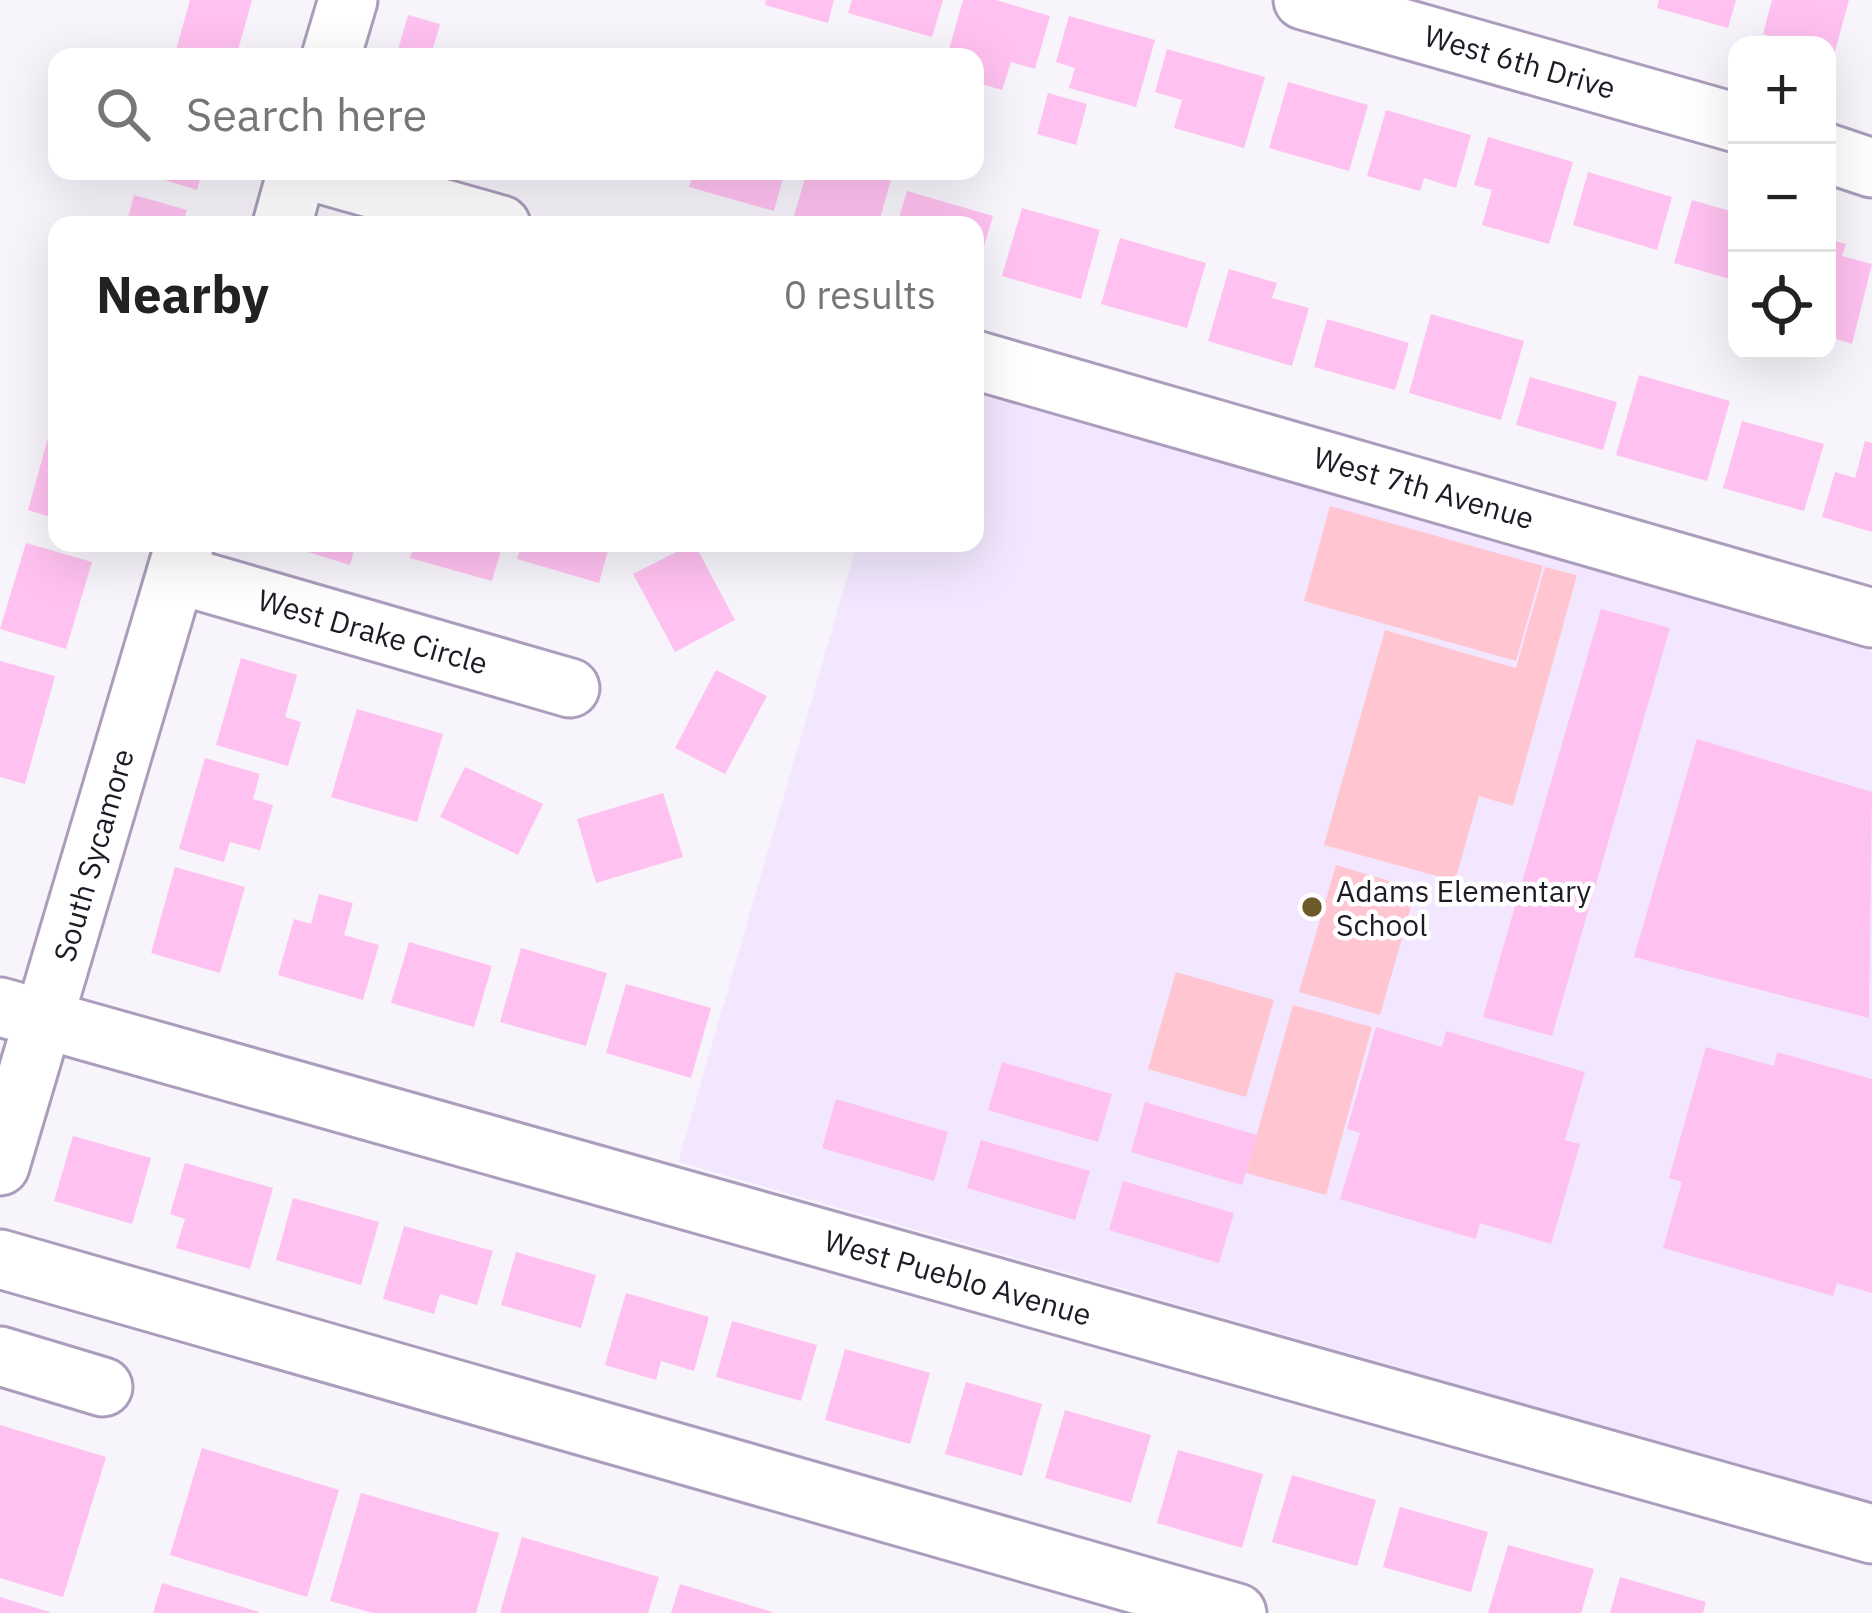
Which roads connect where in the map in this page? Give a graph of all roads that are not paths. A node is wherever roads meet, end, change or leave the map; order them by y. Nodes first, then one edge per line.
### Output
1 (348, 0) edge
2 (1303, 0) edge
3 (334, 48) edge
4 (1728, 120) edge
5 (1836, 156) edge
6 (1872, 168) edge
7 (294, 180) edge
8 (342, 180) edge
9 (284, 216) edge
10 (469, 216) edge
11 (984, 362) edge
12 (181, 559) edge
13 (1872, 618) edge
14 (570, 688) dead end
15 (22, 1014) edge
16 (0, 1166) edge
17 (0, 1259) edge
18 (0, 1356) edge
19 (103, 1387) dead end
20 (1872, 1534) edge
21 (1237, 1613) edge

1 - 3 street
2 - 4 street, West 6th Drive
5 - 6 street
7 - 9 street
8 - 10 street
11 - 13 street, West 7th Avenue
12 - 14 street, West Drake Circle
12 - 15 street, South Sycamore
15 - 16 street, South Sycamore
15 - 20 street, West Pueblo Avenue
17 - 21 street
18 - 19 street

